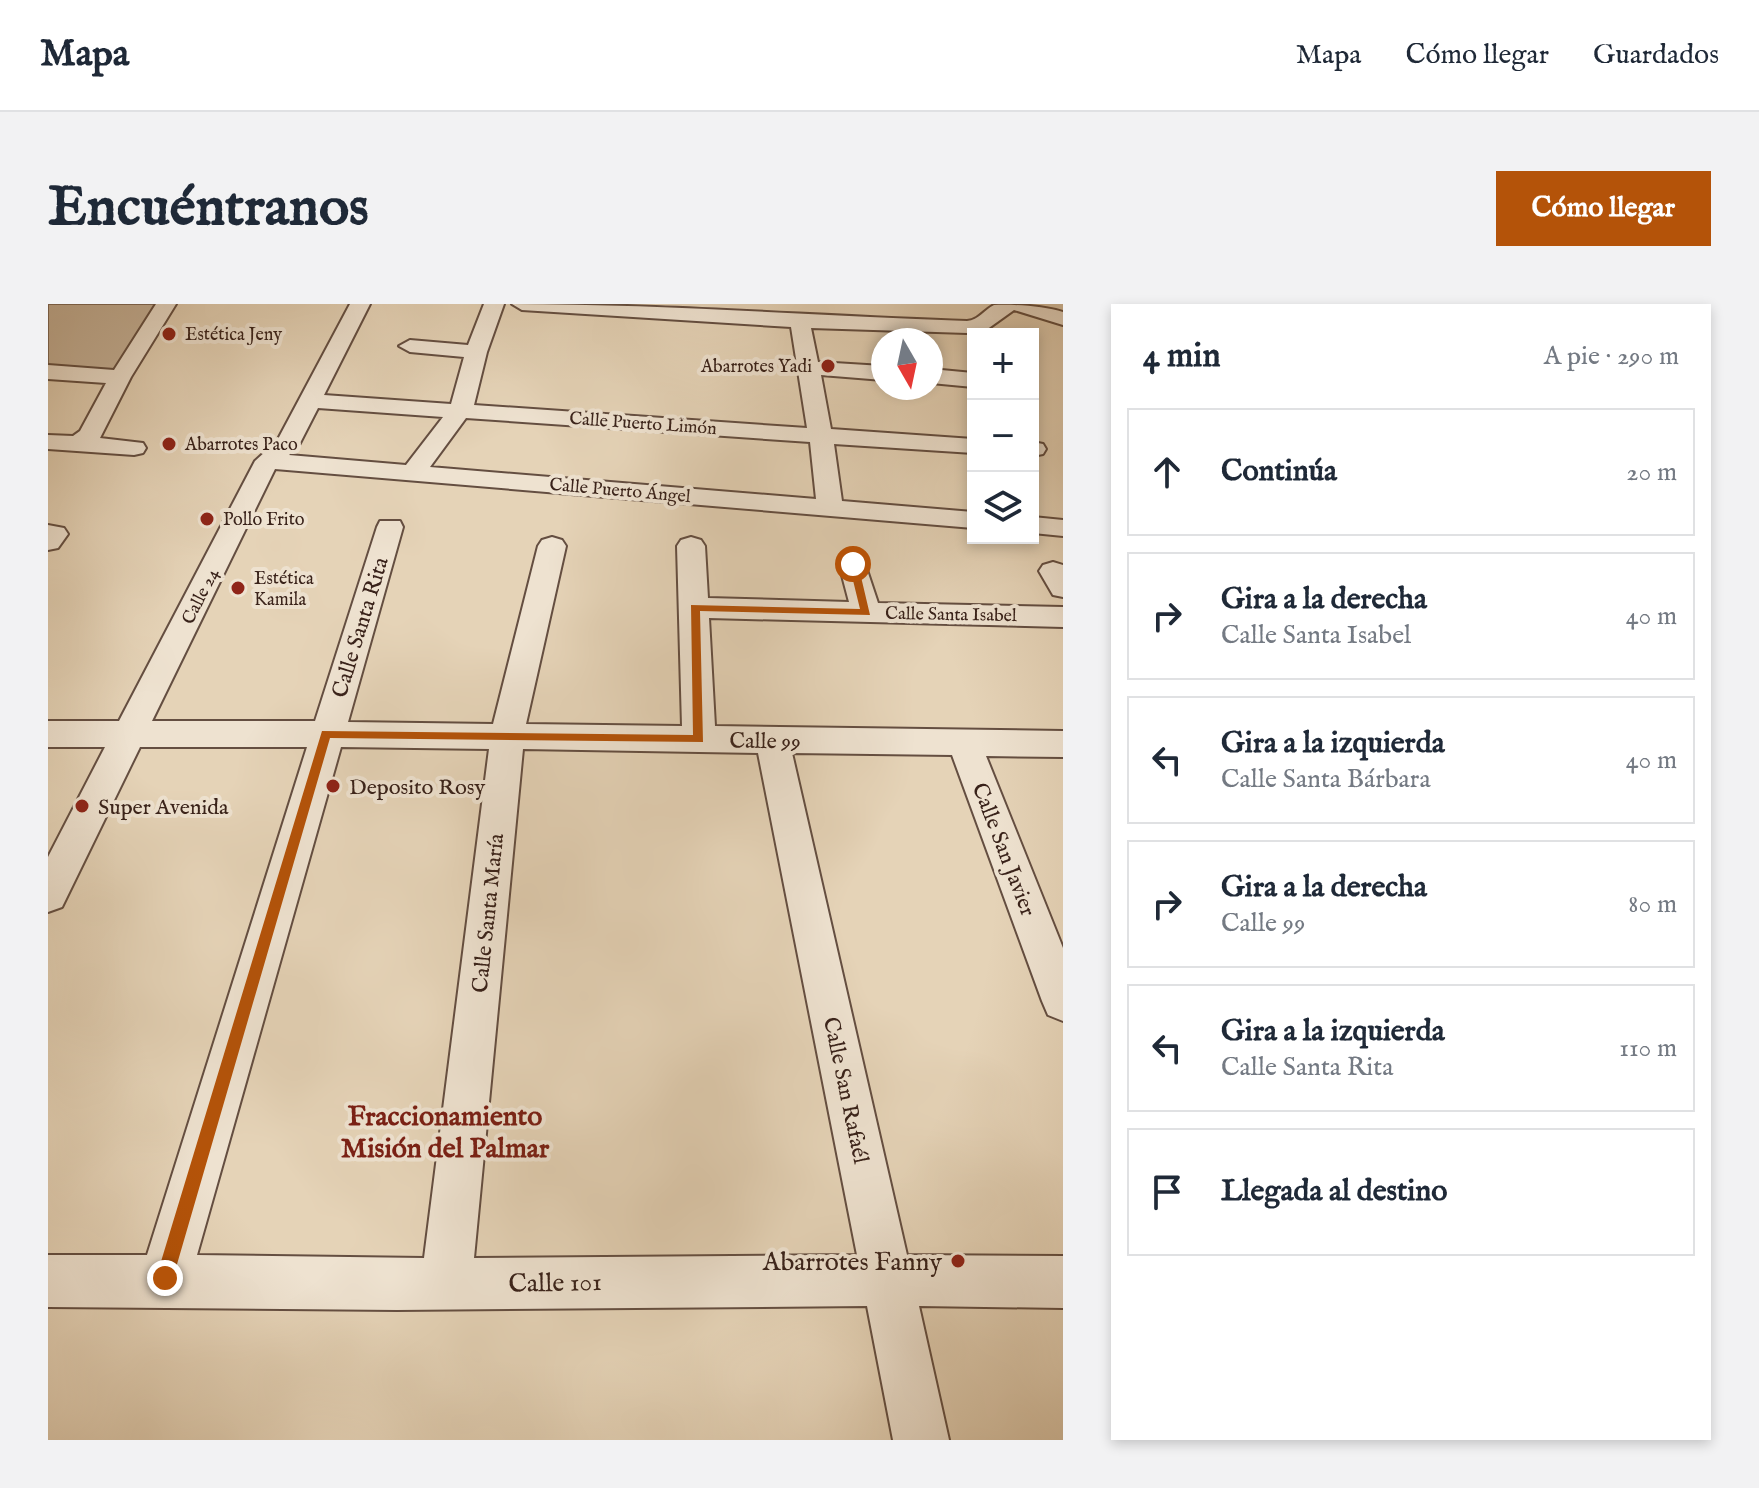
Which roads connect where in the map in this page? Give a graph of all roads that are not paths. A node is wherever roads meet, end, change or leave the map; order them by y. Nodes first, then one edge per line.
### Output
1 (166, 304) edge
2 (360, 304) edge
3 (494, 304) edge
4 (522, 304) edge
5 (1009, 304) edge
6 (1017, 304) edge
7 (669, 309) edge
8 (789, 315) edge
9 (1063, 319) edge
10 (889, 328) edge
11 (943, 331) edge
12 (410, 346) dead end
13 (476, 352) junction
14 (808, 368) junction
15 (48, 372) edge
16 (871, 372) edge
17 (120, 377) junction
18 (943, 378) edge
19 (967, 380) edge
20 (312, 401) junction
21 (461, 409) junction
22 (821, 437) junction
23 (48, 442) edge
24 (78, 444) junction
25 (134, 448) dead end
26 (967, 449) edge
27 (267, 461) junction
28 (414, 472) junction
29 (830, 507) junction
30 (967, 519) edge
31 (1039, 526) edge
32 (390, 527) dead end
33 (1063, 528) edge
34 (48, 533) edge
35 (48, 542) edge
36 (552, 546) dead end
37 (691, 546) dead end
38 (853, 564) dead end
39 (694, 608) junction
40 (866, 612) junction
41 (1063, 617) edge
42 (48, 734) edge
43 (131, 734) junction
44 (326, 734) junction
45 (507, 736) junction
46 (699, 739) junction
47 (772, 740) junction
48 (964, 743) junction
49 (1063, 744) edge
50 (48, 895) edge
51 (1063, 1001) edge
52 (165, 1278) junction
53 (888, 1279) junction
54 (48, 1281) edge
55 (1063, 1282) edge
56 (446, 1284) junction
57 (921, 1440) edge

1 - 17 street
2 - 20 street, Calle 24
3 - 13 street
4 - 7 street
5 - 11 street
6 - 9 street
7 - 8 street
8 - 10 street
8 - 14 street
12 - 13 street
13 - 21 street
14 - 16 street
14 - 22 street
15 - 17 street
17 - 24 street
18 - 19 street
20 - 21 street, Calle Puerto Limón
20 - 27 street, Calle 24
21 - 22 street, Calle Puerto Limón
21 - 28 street
22 - 26 street, Calle Puerto Limón
22 - 29 street
23 - 24 street
24 - 25 street
27 - 28 street, Calle Puerto Ángel
27 - 43 street, Calle 24
28 - 29 street, Calle Puerto Ángel
29 - 30 street, Calle Puerto Ángel
31 - 33 street
32 - 44 street, Calle Santa Rita
34 - 35 street
36 - 45 street, Calle Santa María
37 - 39 street
38 - 40 street
39 - 40 street, Calle Santa Isabel
39 - 46 street
40 - 41 street, Calle Santa Isabel
42 - 43 street, Calle 99
43 - 44 street, Calle 99
43 - 50 street, Calle 24
44 - 45 street, Calle 99
44 - 52 street, Calle Santa Rita
45 - 46 street, Calle 99
45 - 56 street, Calle Santa María
46 - 47 street, Calle 99
47 - 48 street, Calle 99
47 - 53 street, Calle San Rafaél
48 - 49 street, Calle 99
48 - 51 street, Calle San Javier
52 - 54 street, Calle 101
52 - 56 street, Calle 101
53 - 55 street, Calle 101
53 - 56 street, Calle 101
53 - 57 street, Calle San Rafaél

